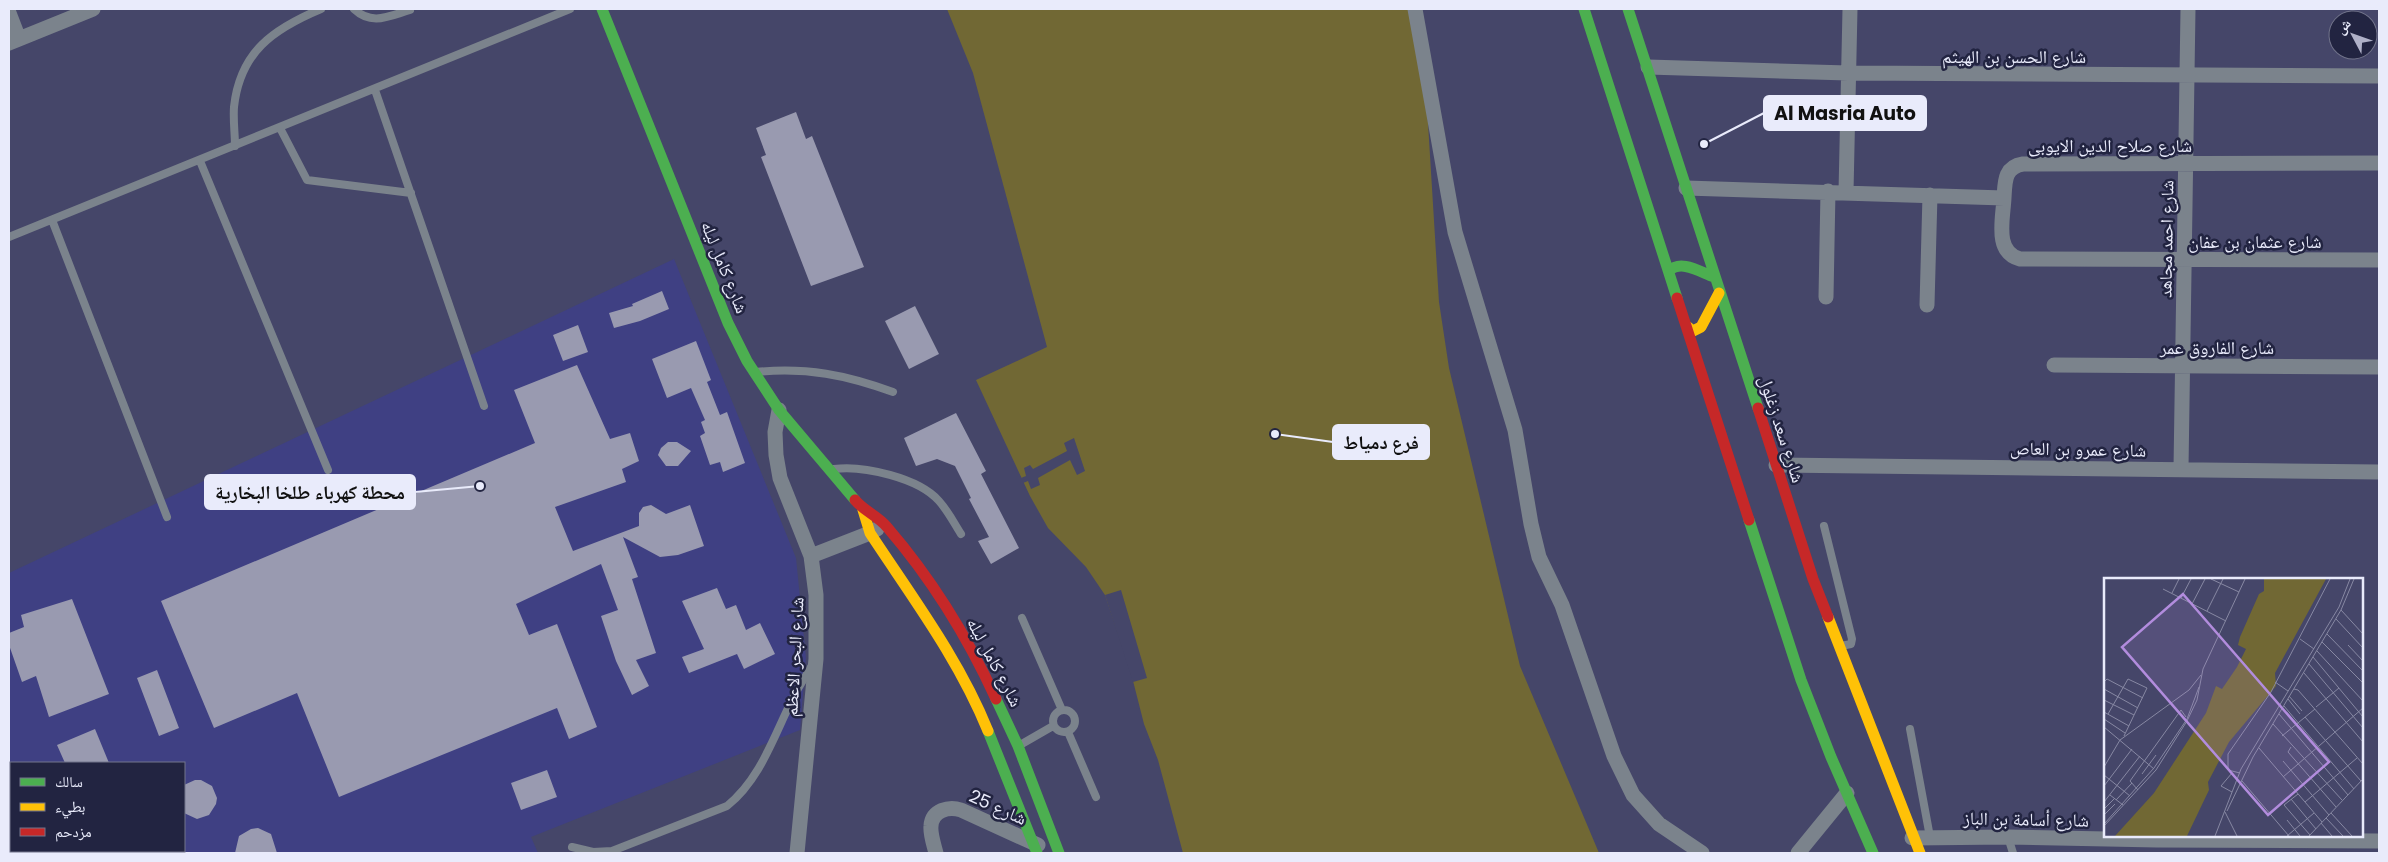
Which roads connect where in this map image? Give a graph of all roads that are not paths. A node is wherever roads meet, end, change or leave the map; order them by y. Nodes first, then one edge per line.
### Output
1 (93, 9) edge
2 (321, 9) edge
3 (354, 9) edge
4 (570, 9) edge
5 (602, 9) edge
6 (1416, 9) edge
7 (1584, 9) edge
8 (1628, 9) edge
9 (1850, 9) edge
10 (2188, 9) edge
11 (410, 10) edge
12 (9, 13) edge
13 (14, 41) edge
14 (1648, 67) junction
15 (1848, 74) junction
16 (2187, 75) junction
17 (2379, 76) edge
18 (375, 90) junction
19 (280, 128) junction
20 (235, 146) junction
21 (200, 161) junction
22 (2186, 163) junction
23 (2379, 163) edge
24 (1686, 188) junction
25 (1828, 191) junction
26 (1846, 192) junction
27 (411, 193) junction
28 (1930, 195) junction
29 (2004, 198) junction
30 (52, 220) junction
31 (9, 238) edge
32 (2184, 260) junction
33 (2379, 260) edge
34 (1669, 271) junction
35 (1714, 277) junction
36 (1719, 293) junction
37 (1826, 297) dead end
38 (1927, 305) dead end
39 (1688, 327) junction
40 (2054, 365) dead end
41 (2183, 366) junction
42 (2379, 367) edge
43 (754, 372) junction
44 (893, 392) dead end
45 (484, 406) dead end
46 (779, 410) junction
47 (1776, 464) junction
48 (328, 470) dead end
49 (829, 470) junction
50 (2181, 470) junction
51 (2379, 472) edge
52 (863, 510) junction
53 (167, 517) dead end
54 (885, 524) junction
55 (1824, 526) dead end
56 (870, 533) junction
57 (961, 534) dead end
58 (811, 556) junction
59 (1022, 618) dead end
60 (1840, 647) junction
61 (816, 659) junction
62 (1062, 710) junction
63 (1053, 726) junction
64 (1910, 729) dead end
65 (1068, 732) junction
66 (1018, 746) junction
67 (1000, 756) junction
68 (1846, 793) junction
69 (1096, 798) dead end
70 (1930, 837) junction
71 (2008, 837) junction
72 (1912, 838) junction
73 (2157, 838) edge
74 (2379, 841) edge
75 (572, 847) dead end
76 (1036, 848) edge
77 (1699, 852) edge
78 (797, 853) edge
79 (936, 853) edge
80 (1055, 853) edge
81 (1059, 853) edge
82 (1798, 853) edge
83 (1873, 853) edge
84 (1920, 853) edge
85 (2013, 853) edge

1 - 13 street
2 - 20 lane
3 - 11 lane
4 - 18 lane
5 - 43 main road, شارع كامل ليله
6 - 77 street
7 - 34 main road
8 - 14 main road, شارع سعد زغلول
9 - 15 street
10 - 16 street, شارع احمد مجاهد
12 - 13 street
14 - 15 street, شارع الحسن بن الهيثم
14 - 24 main road, شارع سعد زغلول
15 - 16 street, شارع الحسن بن الهيثم
15 - 26 street
16 - 17 street, شارع الحسن بن الهيثم
16 - 22 street, شارع احمد مجاهد
18 - 19 lane
18 - 27 lane
19 - 20 lane
19 - 27 lane
20 - 21 lane
21 - 30 lane
21 - 48 lane
22 - 23 street, شارع صلاح الدين الايوبى
22 - 29 street, شارع صلاح الدين الايوبى
22 - 32 street, شارع احمد مجاهد
24 - 25 street
24 - 35 main road, شارع سعد زغلول
25 - 26 street
25 - 37 street
26 - 28 street
27 - 45 lane
28 - 29 street
28 - 38 street
29 - 32 street, شارع عثمان بن عفان
30 - 31 lane
30 - 53 lane
32 - 33 street, شارع عثمان بن عفان
32 - 41 street, شارع احمد مجاهد
34 - 35 main road
34 - 39 main road
35 - 36 main road, شارع سعد زغلول
36 - 39 main road
36 - 47 main road, شارع سعد زغلول
39 - 68 main road
40 - 41 street, شارع الفاروق عمر
41 - 42 street, شارع الفاروق عمر
41 - 50 street, شارع احمد مجاهد
43 - 44 lane
43 - 46 main road, شارع كامل ليله
46 - 49 main road, شارع كامل ليله
46 - 58 street, شارع البحر الاعظم
47 - 50 street, شارع عمرو بن العاص
47 - 60 main road, شارع سعد زغلول
49 - 52 main road, شارع كامل ليله
49 - 57 lane
50 - 51 street, شارع عمرو بن العاص
52 - 54 main road, شارع كامل ليله
52 - 56 main road, شارع كامل ليله
54 - 56 street
54 - 66 main road, شارع كامل ليله
55 - 60 lane
56 - 58 street
56 - 67 main road, شارع كامل ليله
58 - 61 street, شارع البحر الاعظم
59 - 62 lane
60 - 72 main road, شارع سعد زغلول
61 - 75 lane
61 - 78 street, شارع البحر الاعظم
62 - 63 lane
62 - 65 lane
63 - 65 lane
63 - 66 lane
64 - 70 lane
65 - 69 lane
66 - 67 main road
66 - 81 main road, شارع كامل ليله
67 - 76 main road, شارع كامل ليله
68 - 82 street
68 - 83 main road
70 - 71 street, شارع أسامة بن الباز
70 - 72 street, شارع أسامة بن الباز
71 - 73 street, شارع أسامة بن الباز
71 - 85 lane
72 - 84 main road, شارع سعد زغلول
73 - 74 street, شارع أسامة بن الباز
76 - 79 street, شارع 25
76 - 80 street, شارع 25

